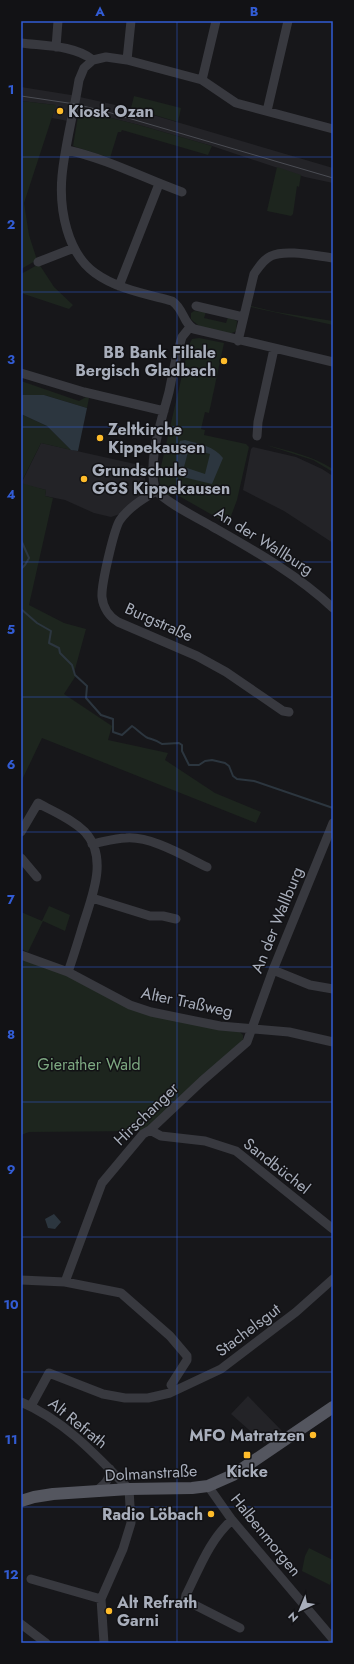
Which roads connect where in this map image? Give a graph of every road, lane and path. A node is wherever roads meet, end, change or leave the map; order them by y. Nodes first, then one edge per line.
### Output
1 (58, 21) edge
2 (132, 21) edge
3 (216, 21) edge
4 (288, 21) edge
5 (21, 44) edge
6 (56, 47) junction
7 (93, 60) junction
8 (127, 60) junction
9 (202, 80) junction
10 (267, 111) junction
11 (333, 129) edge
12 (67, 150) junction
13 (159, 184) junction
14 (182, 192) dead end
15 (74, 248) junction
16 (333, 258) edge
17 (38, 262) dead end
18 (119, 286) junction
19 (196, 306) dead end
20 (243, 317) junction
21 (190, 327) junction
22 (238, 340) junction
23 (274, 349) junction
24 (333, 362) edge
25 (21, 373) edge
26 (164, 411) junction
27 (257, 436) dead end
28 (156, 491) junction
29 (333, 608) edge
30 (289, 712) dead end
31 (333, 823) edge
32 (21, 832) edge
33 (92, 844) junction
34 (21, 858) edge
35 (207, 867) dead end
36 (37, 877) dead end
37 (92, 898) junction
38 (176, 919) dead end
39 (21, 955) edge
40 (273, 970) junction
41 (68, 972) junction
42 (333, 989) edge
43 (252, 1029) junction
44 (333, 1042) edge
45 (150, 1130) junction
46 (333, 1229) edge
47 (333, 1279) edge
48 (21, 1280) edge
49 (65, 1282) junction
50 (170, 1390) junction
51 (21, 1402) edge
52 (31, 1406) junction
53 (333, 1408) edge
54 (110, 1469) junction
55 (208, 1486) junction
56 (129, 1490) junction
57 (96, 1491) junction
58 (21, 1501) edge
59 (232, 1520) junction
60 (31, 1579) dead end
61 (101, 1599) junction
62 (21, 1624) edge
63 (240, 1628) dead end
64 (333, 1639) edge
65 (105, 1642) edge
66 (46, 1643) edge

1 - 6 street
2 - 8 street
3 - 9 street
4 - 10 street
5 - 6 street
6 - 7 street
7 - 8 street
7 - 12 street
8 - 9 street
9 - 10 street
10 - 11 street
12 - 13 street
12 - 15 street
13 - 14 street
13 - 18 street
15 - 17 street
15 - 18 street
16 - 20 street
18 - 21 street
19 - 20 street
20 - 22 street
21 - 22 street
21 - 26 street
22 - 23 street
23 - 24 street
23 - 27 street
25 - 26 street
26 - 28 street
28 - 29 street, An der Wallburg
28 - 30 street, Burgstraße
31 - 40 street, An der Wallburg
32 - 33 street
33 - 35 street
33 - 37 street
34 - 36 street
37 - 38 street
37 - 41 street
39 - 41 street, Alter Traßweg
40 - 42 street
40 - 43 street, An der Wallburg
41 - 43 street, Alter Traßweg
43 - 44 street, Alter Traßweg
43 - 45 street, Hirschanger
45 - 46 street, Sandbüchel
45 - 49 street, Hirschanger
47 - 50 street, Stachelsgut
48 - 49 street
49 - 50 street
50 - 52 street, Stachelsgut
51 - 52 street, Alt Refrath
52 - 54 street, Alt Refrath
53 - 55 main road, Dolmanstraße
54 - 56 street, Alt Refrath
54 - 57 street
55 - 56 main road, Dolmanstraße
55 - 59 street, Halbenmorgen
56 - 57 main road, Dolmanstraße
56 - 61 street
57 - 58 main road, Dolmanstraße
59 - 63 street
59 - 64 street, Halbenmorgen
60 - 61 street
61 - 65 street
62 - 66 street

